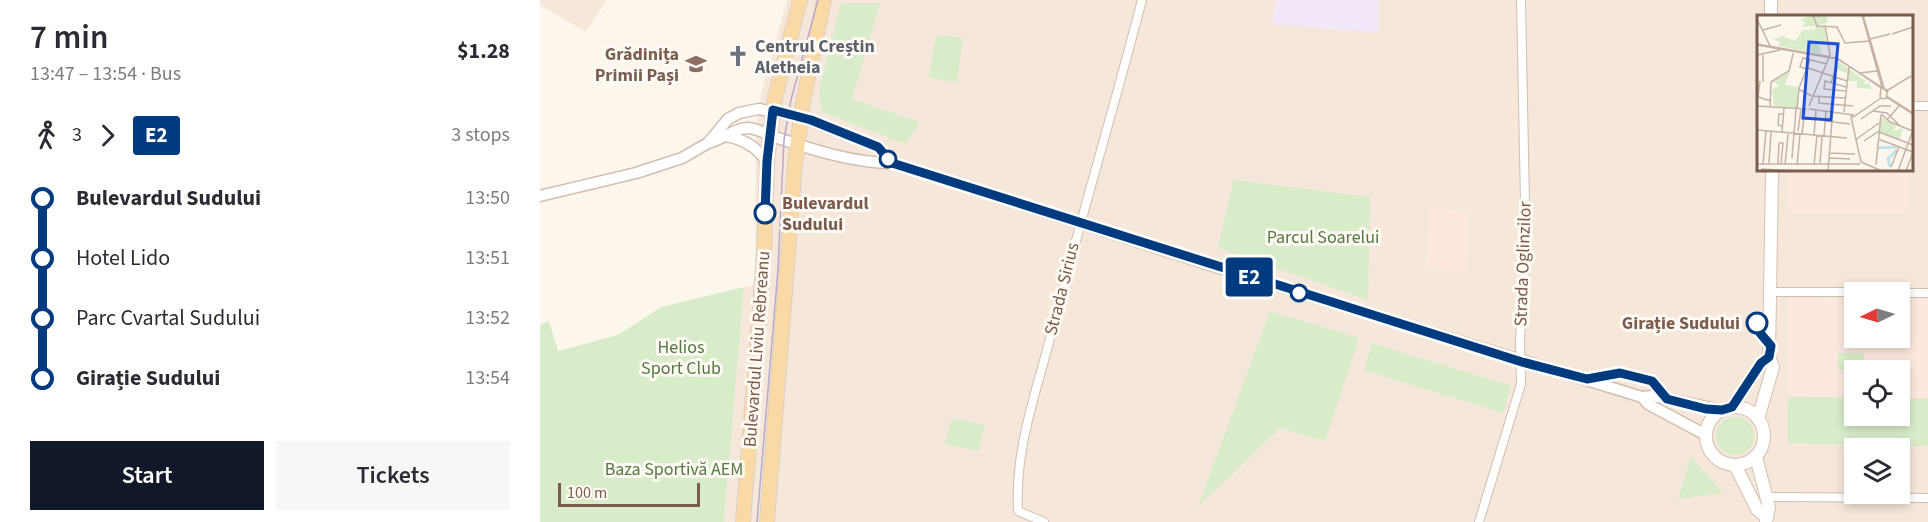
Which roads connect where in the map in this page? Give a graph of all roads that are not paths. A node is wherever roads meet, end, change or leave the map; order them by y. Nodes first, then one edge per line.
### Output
1 (801, 0) edge
2 (824, 0) edge
3 (1142, 0) edge
4 (1521, 0) edge
5 (773, 110) junction
6 (801, 117) junction
7 (770, 135) junction
8 (726, 136) junction
9 (708, 143) junction
10 (797, 144) junction
11 (767, 161) junction
12 (892, 163) junction
13 (1772, 171) edge
14 (540, 196) edge
15 (1079, 223) junction
16 (1771, 292) junction
17 (1844, 292) edge
18 (1910, 293) edge
19 (1928, 293) edge
20 (1769, 357) junction
21 (1522, 362) junction
22 (1642, 396) junction
23 (1727, 409) junction
24 (1758, 418) junction
25 (1706, 435) junction
26 (1756, 457) junction
27 (1735, 465) junction
28 (1767, 497) junction
29 (1928, 498) edge
30 (1766, 520) edge
31 (743, 522) edge
32 (767, 522) edge
33 (1044, 522) edge
34 (1479, 522) edge

1 - 5 main road, Bulevardul Liviu Rebreanu
2 - 6 main road, Bulevardul Liviu Rebreanu
3 - 15 street, Strada Sirius
4 - 21 street, Strada Oglinzilor
5 - 6 street
5 - 7 main road, Bulevardul Liviu Rebreanu
5 - 9 street
6 - 10 main road, Bulevardul Liviu Rebreanu
6 - 12 street
7 - 8 street
7 - 10 street
7 - 11 main road, Bulevardul Liviu Rebreanu
8 - 9 street
8 - 11 street
9 - 14 street
10 - 12 street
10 - 32 main road, Bulevardul Liviu Rebreanu
11 - 31 main road, Bulevardul Liviu Rebreanu
12 - 15 street
13 - 16 main road
15 - 21 street
15 - 33 street, Strada Sirius
16 - 17 street
16 - 20 main road
18 - 19 street
20 - 23 main road
20 - 24 main road
21 - 22 street
21 - 34 street, Strada Oglinzilor
22 - 23 street
22 - 25 street
23 - 24 main road
23 - 25 main road
24 - 26 main road
25 - 27 main road
26 - 27 main road
26 - 28 main road
27 - 30 main road
28 - 29 street
28 - 30 main road

